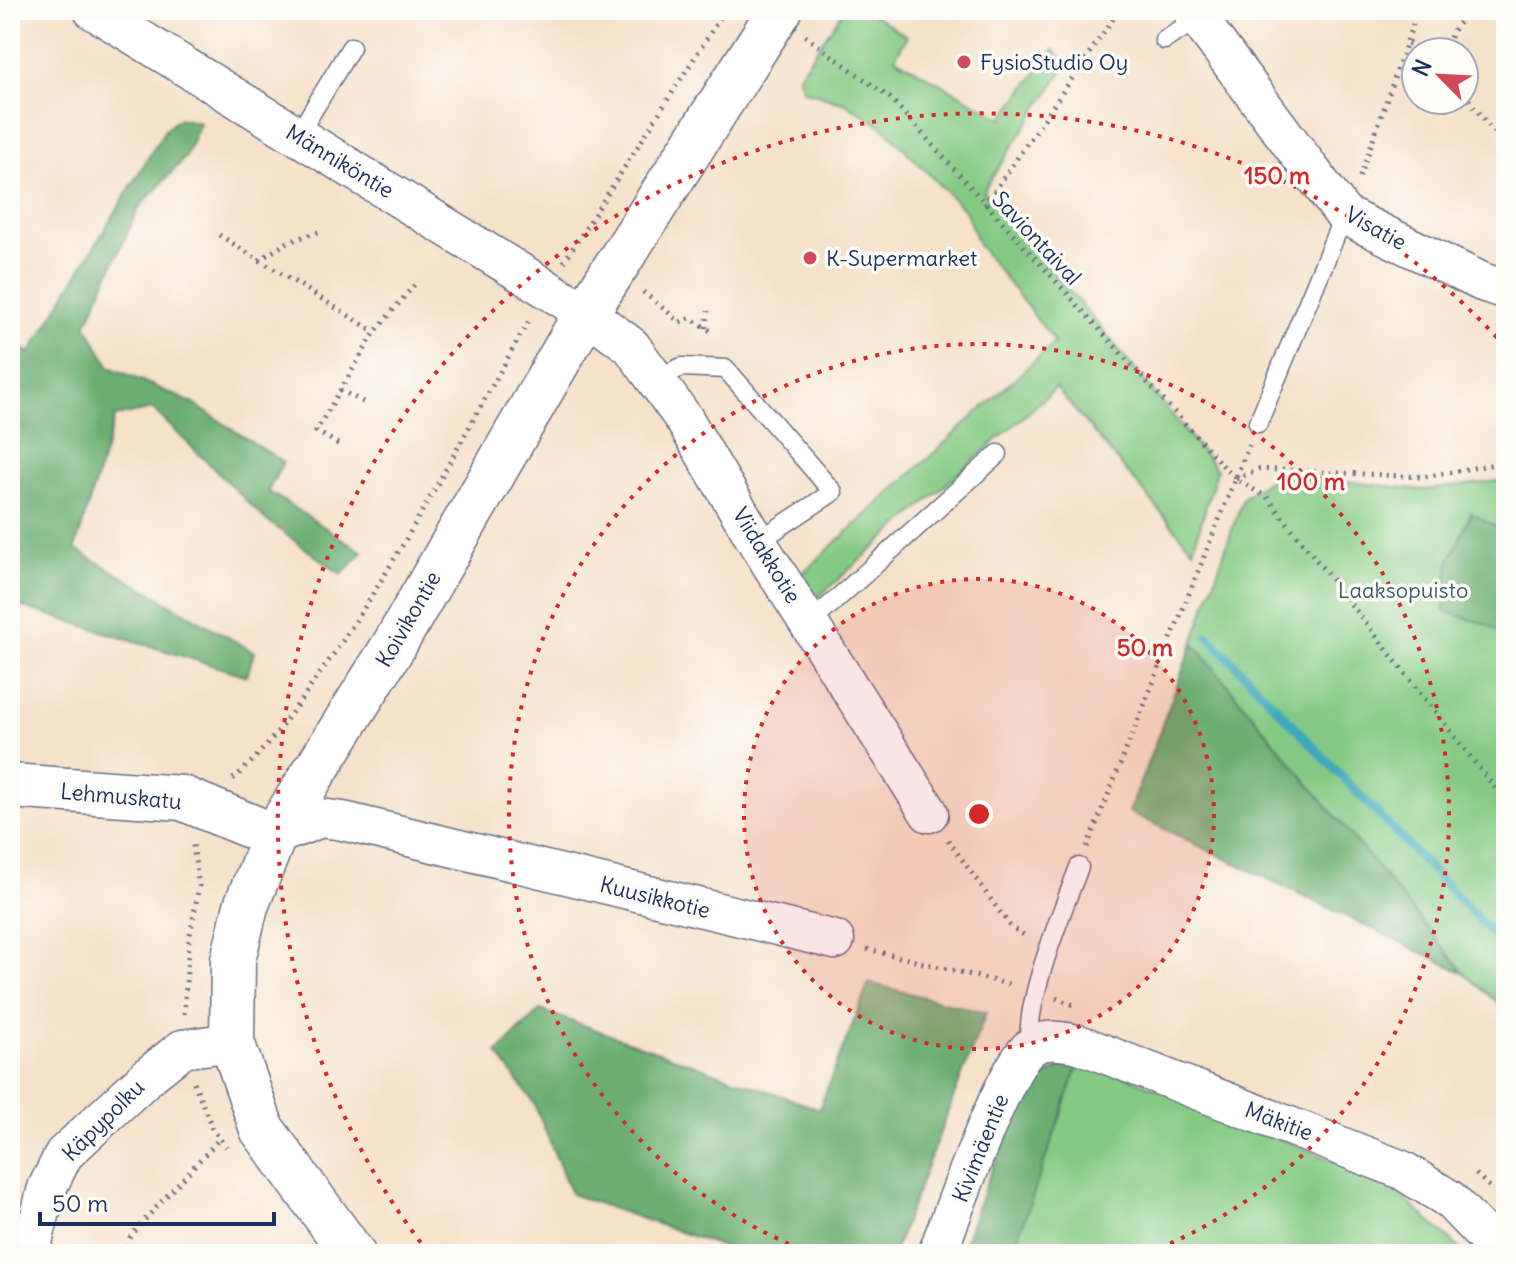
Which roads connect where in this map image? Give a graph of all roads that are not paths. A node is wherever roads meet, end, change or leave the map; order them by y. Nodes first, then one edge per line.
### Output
1 (93, 10) edge
2 (1195, 14) edge
3 (791, 22) edge
4 (1164, 40) dead end
5 (351, 47) dead end
6 (298, 135) junction
7 (1344, 215) junction
8 (1506, 290) edge
9 (586, 313) junction
10 (656, 378) junction
11 (1258, 423) road end
12 (998, 454) dead end
13 (757, 542) junction
14 (810, 623) junction
15 (10, 786) edge
16 (929, 813) road end
17 (274, 836) junction
18 (1079, 867) road end
19 (835, 940) road end
20 (232, 1042) junction
21 (1031, 1047) junction
22 (30, 1254) edge
23 (353, 1254) edge
24 (937, 1254) edge
25 (1502, 1254) edge

1 - 6 street, Männiköntie
2 - 4 lane
2 - 7 street, Visatie
3 - 9 main road, Koivikontie
5 - 6 lane
6 - 9 street, Männiköntie
7 - 8 street, Visatie
7 - 11 lane
9 - 10 street, Viidakkotie
9 - 17 main road, Koivikontie
10 - 13 street, Viidakkotie
10 - 13 lane
12 - 14 lane
13 - 14 street, Viidakkotie
14 - 16 street, Viidakkotie
15 - 17 main road, Lehmuskatu
17 - 19 street, Kuusikkotie
17 - 20 main road, Koivikontie
18 - 21 lane
20 - 22 street, Käpypolku
20 - 23 main road, Koivikontie
21 - 24 street, Kivimäentie
21 - 25 street, Mäkitie

